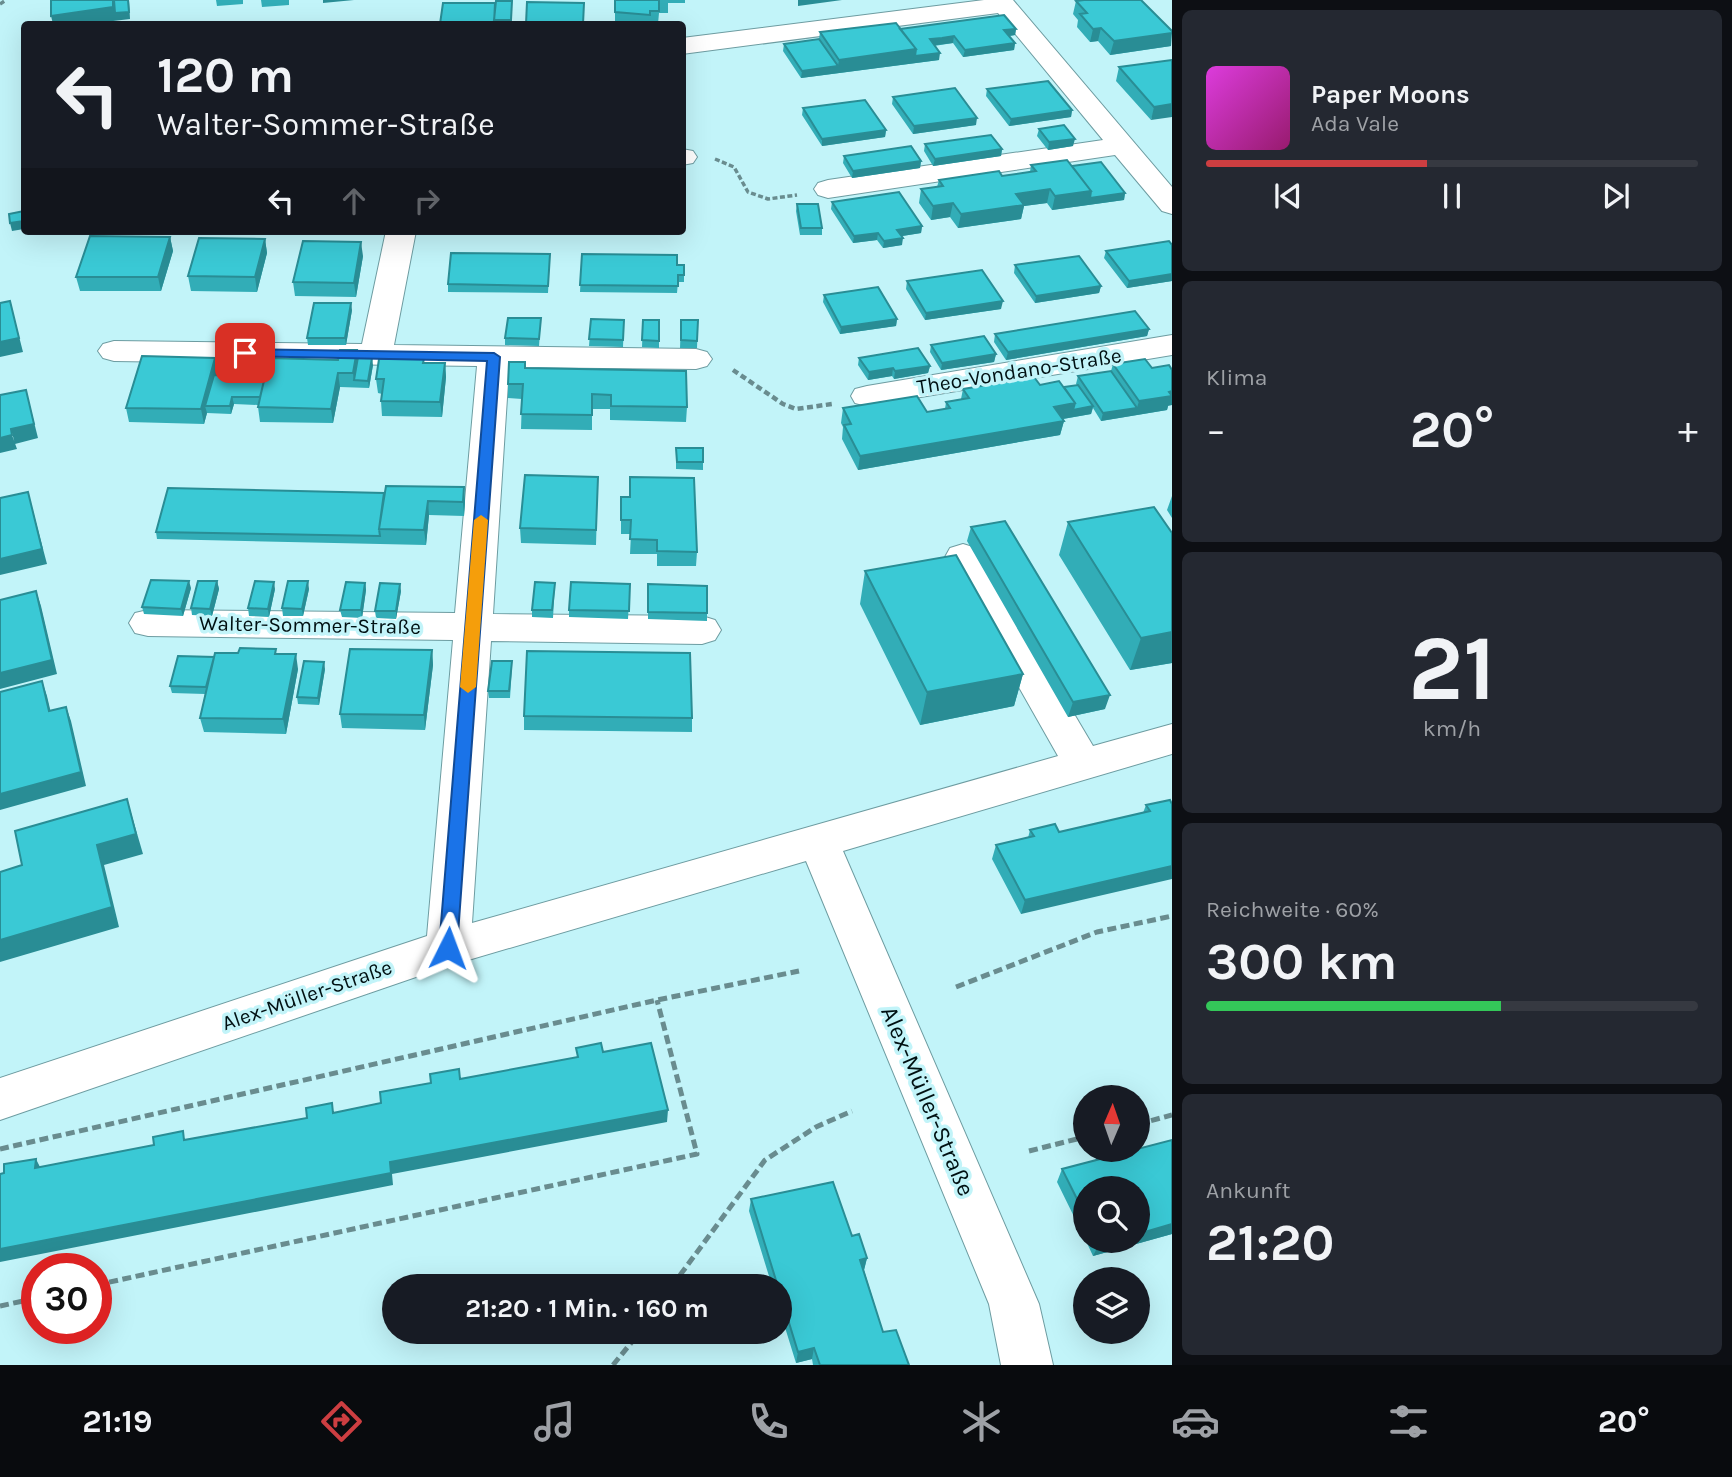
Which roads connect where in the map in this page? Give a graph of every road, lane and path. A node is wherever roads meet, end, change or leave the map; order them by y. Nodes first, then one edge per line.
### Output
1 (6, 0) edge
2 (0, 4) edge
3 (686, 46) edge
4 (1122, 146) junction
5 (686, 157) edge
6 (828, 189) joint
7 (1172, 205) edge
8 (400, 235) edge
9 (1172, 345) edge
10 (114, 351) dead end
11 (376, 355) junction
12 (494, 357) junction
13 (696, 359) joint
14 (867, 396) joint
15 (963, 556) dead end
16 (148, 623) dead end
17 (472, 626) junction
18 (702, 630) dead end
19 (1172, 739) edge
20 (1083, 764) junction
21 (818, 840) junction
22 (1172, 916) edge
23 (448, 948) junction
24 (799, 971) dead end
25 (956, 987) dead end
26 (657, 1000) junction
27 (0, 1099) edge
28 (852, 1111) dead end
29 (1172, 1115) edge
30 (1150, 1121) edge
31 (1073, 1140) edge
32 (0, 1149) edge
33 (1029, 1151) dead end
34 (681, 1274) edge
35 (112, 1282) edge
36 (21, 1301) edge
37 (0, 1306) edge
38 (630, 1344) edge
39 (613, 1365) edge
40 (1027, 1365) edge

1 - 2 path
3 - 4 street
4 - 6 street
4 - 7 street
5 - 6 path
8 - 11 street
9 - 14 street, Theo-Vondano-Straße
10 - 11 street
11 - 12 street
12 - 13 street
12 - 17 street
13 - 14 path
15 - 20 street
16 - 17 street, Walter-Sommer-Straße
17 - 18 street, Walter-Sommer-Straße
17 - 23 street
19 - 20 street, Alex-Müller-Straße
20 - 21 street, Alex-Müller-Straße
21 - 23 street, Alex-Müller-Straße
21 - 40 street, Alex-Müller-Straße
22 - 25 path
23 - 27 street, Alex-Müller-Straße
24 - 26 path
26 - 32 path
26 - 35 path
28 - 34 path
29 - 30 path
31 - 33 path
36 - 37 path
38 - 39 path

